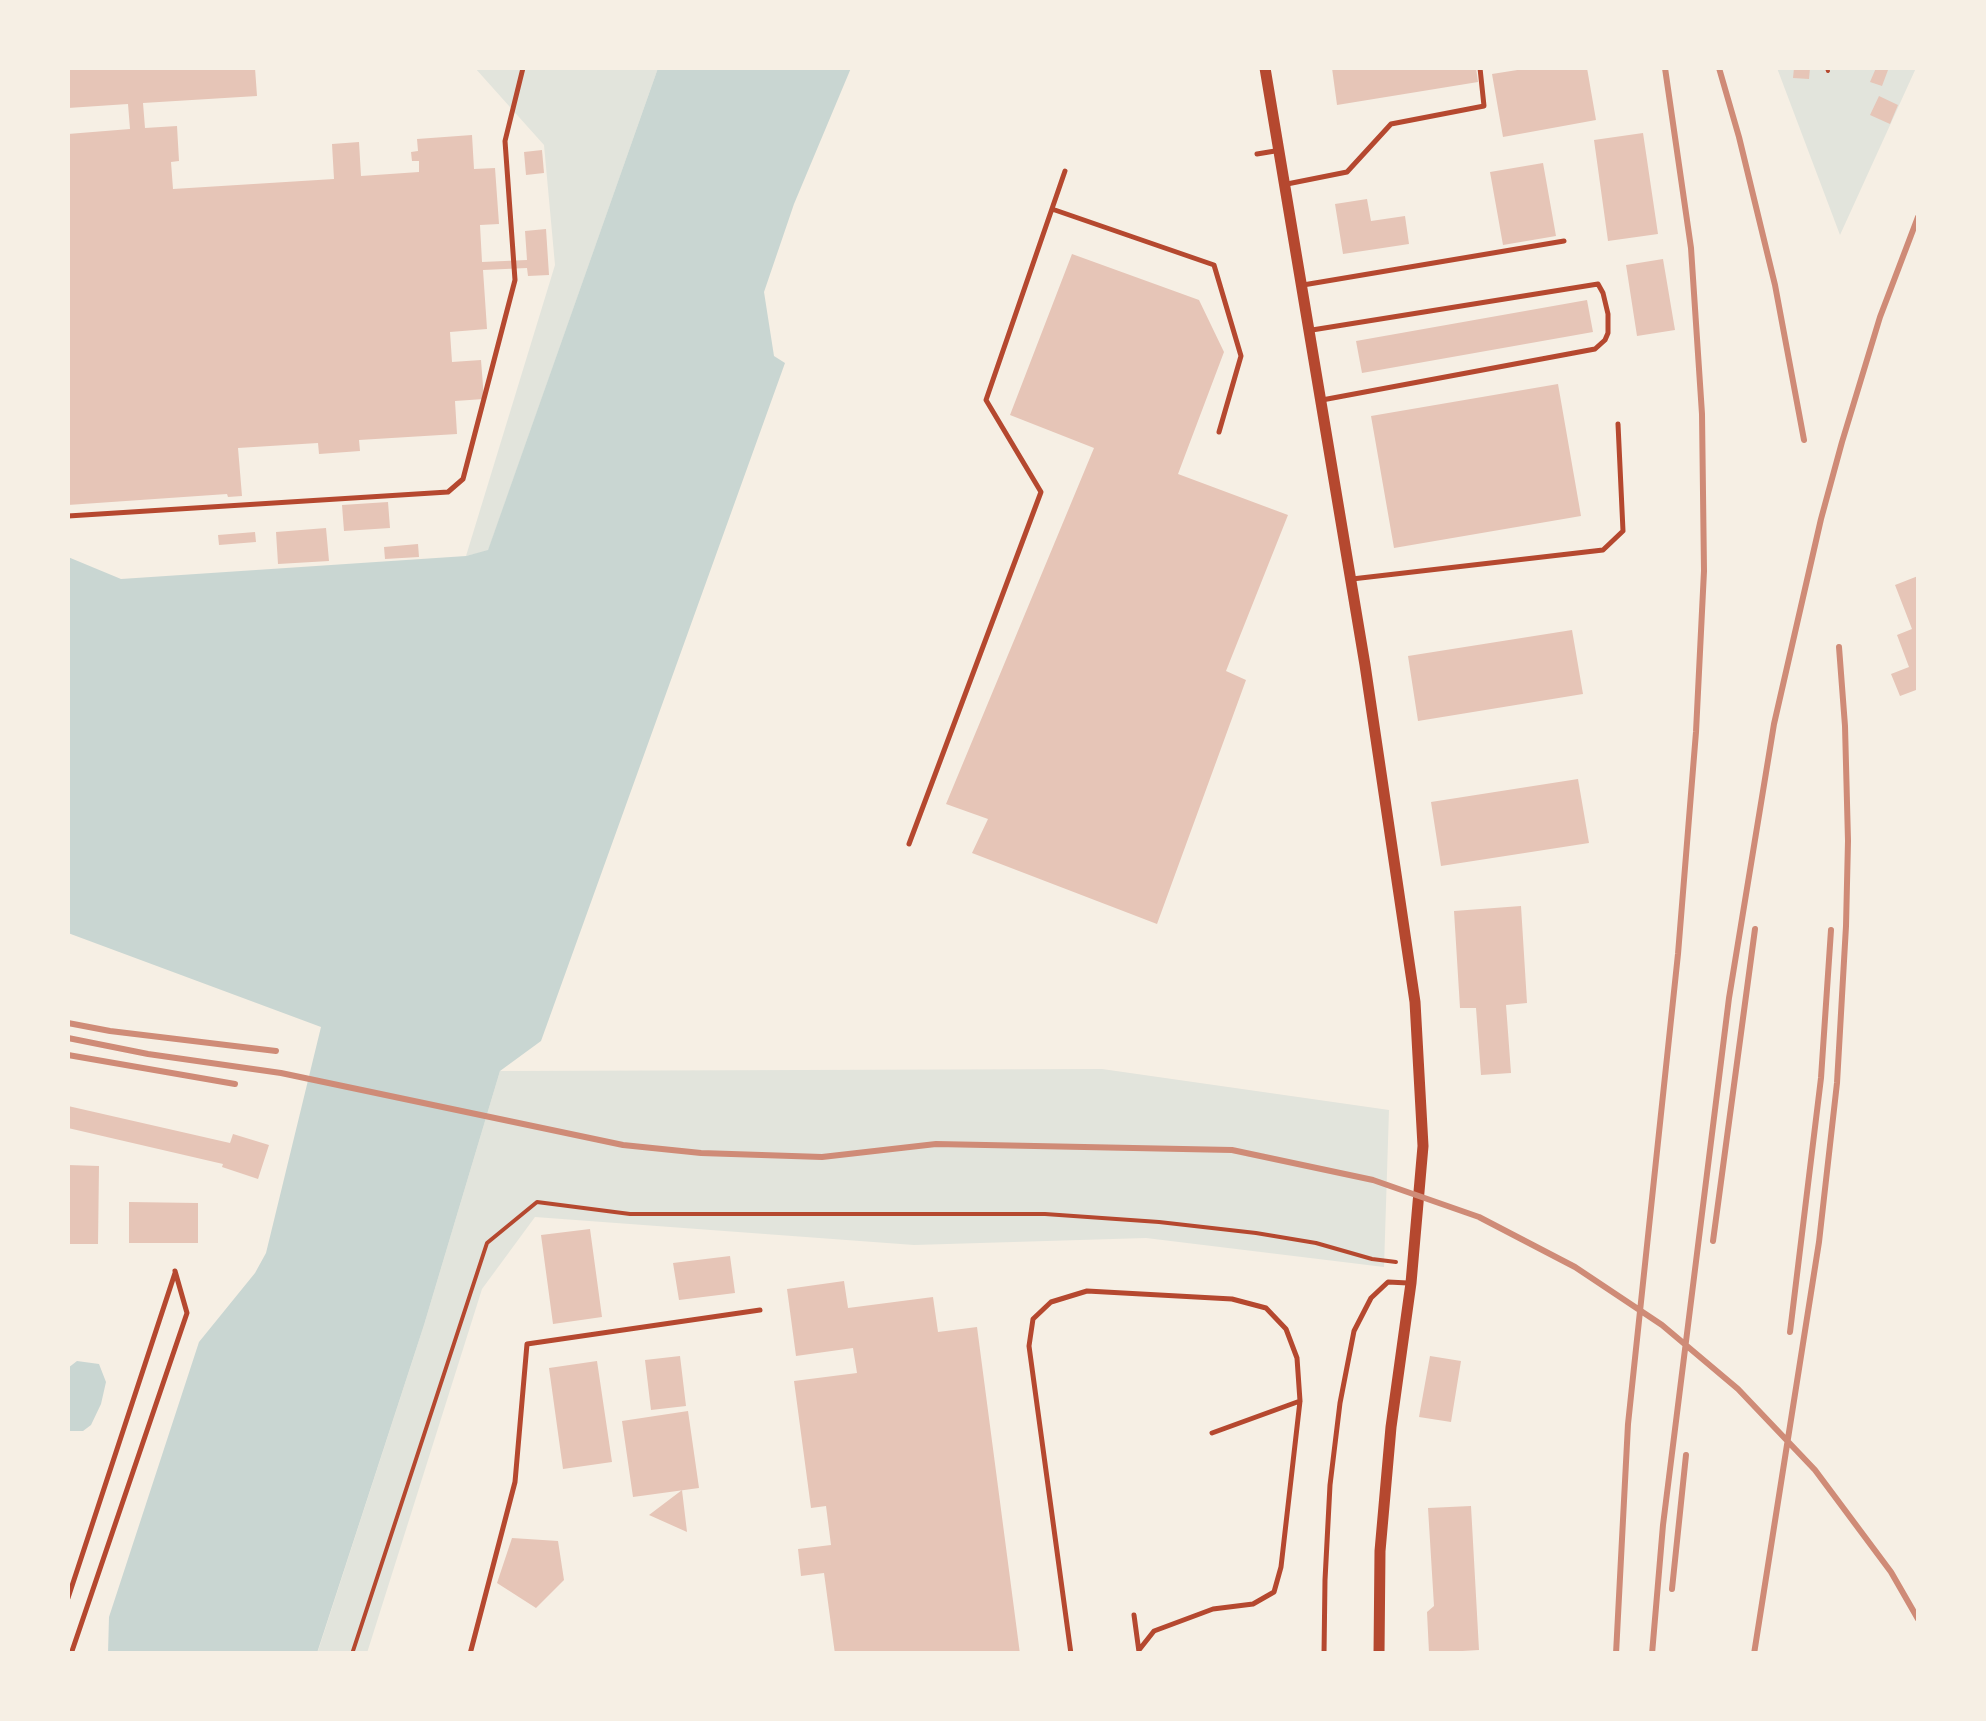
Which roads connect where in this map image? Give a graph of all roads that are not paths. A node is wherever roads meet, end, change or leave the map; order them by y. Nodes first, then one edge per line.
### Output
1 (523, 68) edge
2 (1264, 68) edge
3 (1480, 68) edge
4 (1278, 151) junction
5 (1257, 154) dead end
6 (1065, 172) dead end
7 (1284, 184) junction
8 (1052, 209) junction
9 (1564, 241) dead end
10 (1300, 286) junction
11 (1308, 330) junction
12 (1320, 401) junction
13 (1618, 424) dead end
14 (1219, 432) dead end
15 (68, 516) edge
16 (1349, 579) junction
17 (909, 844) dead end
18 (1412, 1284) junction
19 (760, 1310) dead end
20 (1300, 1400) junction
21 (1212, 1434) dead end
22 (68, 1598) edge
23 (1134, 1616) dead end
24 (1140, 1652) edge
25 (71, 1654) edge
26 (470, 1654) edge
27 (1071, 1654) edge
28 (1324, 1654) edge
29 (1380, 1654) edge

1 - 15 lane
2 - 4 street
3 - 7 lane
4 - 5 lane
4 - 7 street
6 - 8 lane
7 - 10 street
8 - 14 lane
8 - 17 lane
9 - 10 lane
10 - 11 street
11 - 12 street
11 - 12 lane
12 - 16 street
13 - 16 lane
16 - 18 street
18 - 28 lane
18 - 29 street
19 - 26 lane
20 - 21 lane
20 - 24 lane
20 - 27 lane
22 - 25 lane
23 - 24 lane

